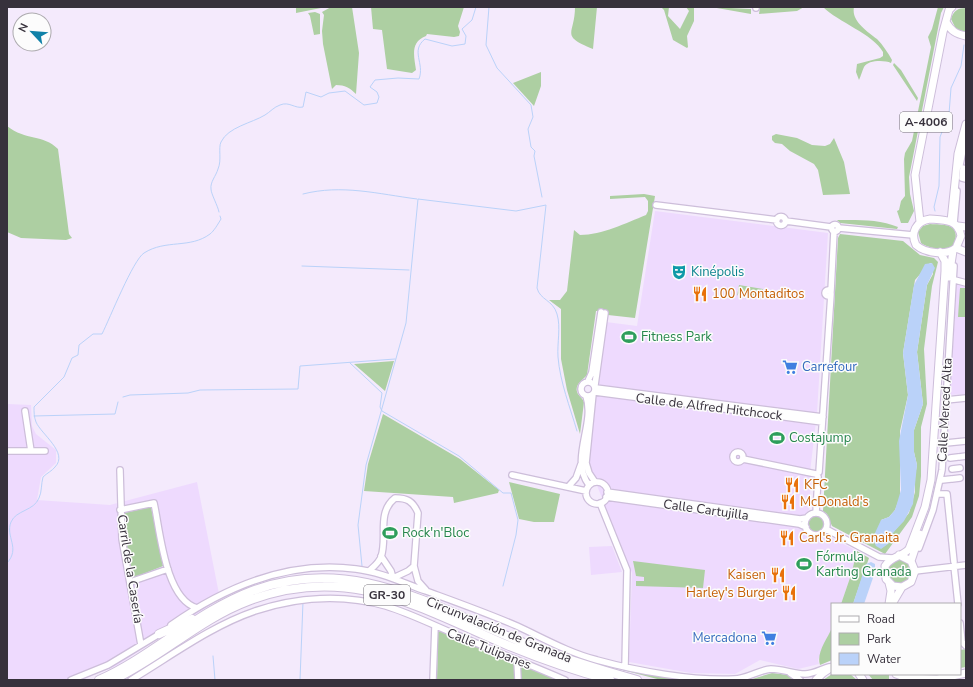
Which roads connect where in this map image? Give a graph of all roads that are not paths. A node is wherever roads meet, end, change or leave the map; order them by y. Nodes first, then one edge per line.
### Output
1 (952, 7) edge
2 (946, 22) junction
3 (966, 36) edge
4 (966, 124) edge
5 (966, 136) edge
6 (966, 169) edge
7 (966, 179) edge
8 (656, 204) dead end
9 (920, 222) junction
10 (954, 223) junction
11 (966, 226) edge
12 (835, 229) junction
13 (913, 235) junction
14 (954, 251) junction
15 (940, 252) junction
16 (966, 252) edge
17 (955, 280) dead end
18 (966, 283) edge
19 (588, 381) junction
20 (595, 390) junction
21 (586, 396) junction
22 (966, 398) edge
23 (946, 400) junction
24 (25, 411) dead end
25 (822, 419) junction
26 (966, 441) edge
27 (946, 443) dead end
28 (7, 451) edge
29 (31, 451) junction
30 (44, 452) dead end
31 (966, 456) edge
32 (948, 458) dead end
33 (743, 459) dead end
34 (581, 461) junction
35 (962, 468) edge
36 (120, 470) dead end
37 (944, 470) dead end
38 (818, 474) junction
39 (512, 475) dead end
40 (962, 478) edge
41 (942, 480) dead end
42 (595, 482) junction
43 (568, 487) junction
44 (587, 488) junction
45 (607, 494) junction
46 (940, 494) dead end
47 (600, 503) junction
48 (120, 510) junction
49 (816, 513) junction
50 (807, 518) junction
51 (806, 527) junction
52 (826, 529) junction
53 (899, 555) junction
54 (381, 556) junction
55 (879, 557) junction
56 (892, 558) junction
57 (912, 562) junction
58 (954, 564) junction
59 (966, 565) edge
60 (414, 566) junction
61 (885, 566) junction
62 (168, 569) junction
63 (915, 571) junction
64 (369, 572) junction
65 (393, 578) junction
66 (130, 582) junction
67 (889, 583) junction
68 (902, 587) junction
69 (427, 592) junction
70 (185, 602) junction
71 (889, 603) edge
72 (893, 603) edge
73 (958, 603) edge
74 (195, 609) junction
75 (211, 611) junction
76 (184, 616) junction
77 (435, 626) junction
78 (961, 627) edge
79 (159, 634) junction
80 (141, 645) junction
81 (965, 645) edge
82 (517, 660) junction
83 (625, 667) junction
84 (831, 667) edge
85 (831, 668) edge
86 (132, 671) junction
87 (788, 672) junction
88 (899, 675) edge
89 (957, 675) edge
90 (603, 679) edge
91 (71, 680) edge
92 (98, 680) edge
93 (113, 680) edge
94 (121, 680) edge
95 (131, 680) edge
96 (433, 680) edge
97 (518, 680) edge
98 (565, 680) edge
99 (610, 680) edge
100 (637, 680) edge
101 (800, 680) edge
102 (816, 680) edge
103 (934, 680) edge

1 - 2 main road, A-4006
2 - 3 main road
2 - 9 main road, A-4006
4 - 10 main road, A-4006
5 - 10 street
6 - 7 street
8 - 12 street
9 - 10 main road
9 - 13 main road
10 - 11 main road
10 - 14 main road, A-4006
12 - 13 street
12 - 25 street
13 - 15 main road
14 - 15 main road
14 - 16 main road
14 - 23 street, Calle Merced Alta
14 - 57 main road, Calle Merced Alta / A-4006
15 - 53 main road, Calle Merced Alta
17 - 18 street
19 - 20 street
19 - 20 street
19 - 21 street
20 - 21 street
20 - 25 street, Calle de Alfred Hitchcock
20 - 42 street
21 - 34 street
22 - 23 street
23 - 57 street, Calle Merced Alta
24 - 29 street
25 - 38 street
26 - 27 street
28 - 29 street
29 - 30 street
31 - 32 street
33 - 38 street
34 - 43 street
34 - 44 street
35 - 37 street
36 - 48 street, Carril de la Casería
38 - 49 street
39 - 43 street
40 - 41 street
42 - 44 street
42 - 45 street
43 - 44 street
44 - 47 street
45 - 47 street
45 - 50 street, Calle Cartujilla
45 - 51 street, Calle Cartujilla
46 - 58 street
47 - 83 street
48 - 62 street
48 - 66 street, Carril de la Casería
49 - 50 street
49 - 52 street
50 - 51 street
51 - 52 street
52 - 55 street
53 - 56 main road
53 - 57 main road
54 - 60 street
54 - 64 street
54 - 65 street
55 - 56 street
55 - 61 street
56 - 61 main road
57 - 63 main road
58 - 59 street
58 - 63 street
58 - 73 street
60 - 65 street
60 - 69 street
61 - 67 main road
62 - 66 street
62 - 70 street
63 - 68 main road
64 - 65 street
64 - 74 street
65 - 69 street
66 - 80 street, Carril de la Casería
67 - 68 main road
67 - 71 main road
68 - 72 main road
69 - 83 street
70 - 74 street
70 - 76 street
74 - 76 street
75 - 79 highway
75 - 92 highway, Circunvalación de Granada / GR-30
75 - 100 highway, Circunvalación de Granada / GR-30
76 - 79 street
77 - 82 street, Calle Tulipanes
77 - 95 street, Calle Tulipanes
77 - 96 street
78 - 81 street
79 - 80 street
80 - 91 street
82 - 97 street
82 - 98 street, Calle Tulipanes
83 - 87 street
84 - 87 street
85 - 102 main road
86 - 90 highway, Circunvalación de Granada / GR-30
86 - 93 highway, Circunvalación de Granada / GR-30
86 - 94 highway
87 - 101 street
88 - 103 main road
89 - 103 main road
90 - 99 highway, Circunvalación de Granada / GR-30

